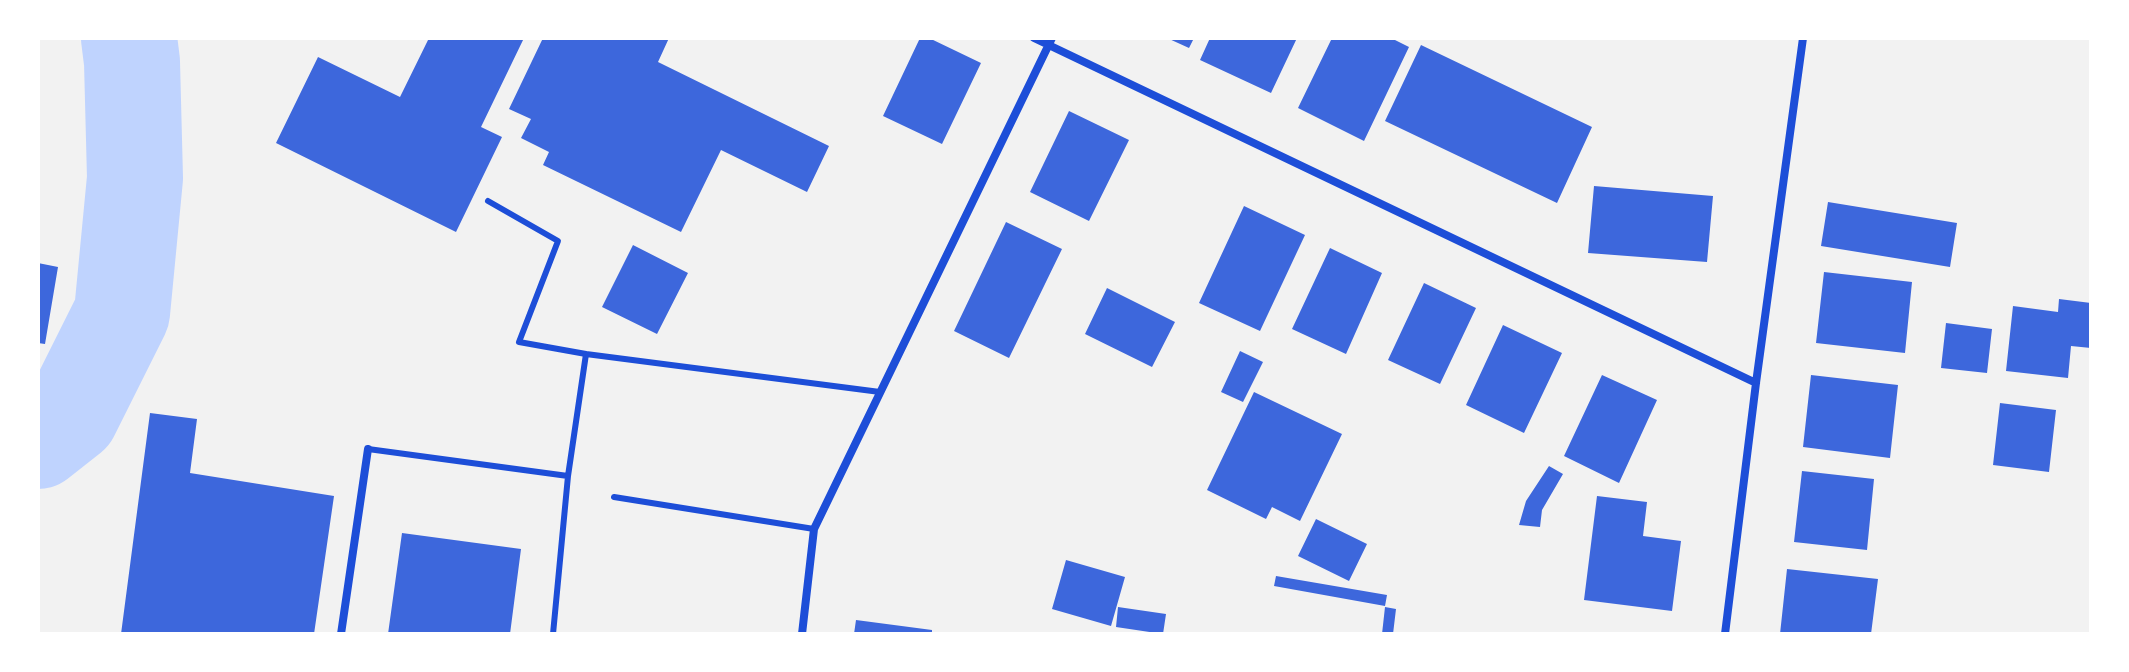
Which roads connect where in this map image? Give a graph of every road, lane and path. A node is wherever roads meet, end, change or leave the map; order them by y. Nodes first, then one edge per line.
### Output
1 (1034, 38) edge
2 (1803, 38) edge
3 (1050, 41) edge
4 (488, 201) dead end
5 (586, 354) junction
6 (1756, 383) junction
7 (880, 392) junction
8 (368, 449) joint
9 (568, 476) junction
10 (614, 497) dead end
11 (814, 529) junction
12 (341, 634) edge
13 (553, 634) edge
14 (802, 634) edge
15 (1725, 634) edge

1 - 3 street
2 - 6 street
3 - 6 street
3 - 7 street
4 - 5 lane
5 - 7 lane
5 - 9 lane
6 - 15 street
7 - 11 street
8 - 9 lane
8 - 12 street
9 - 13 lane
10 - 11 lane
11 - 14 street

